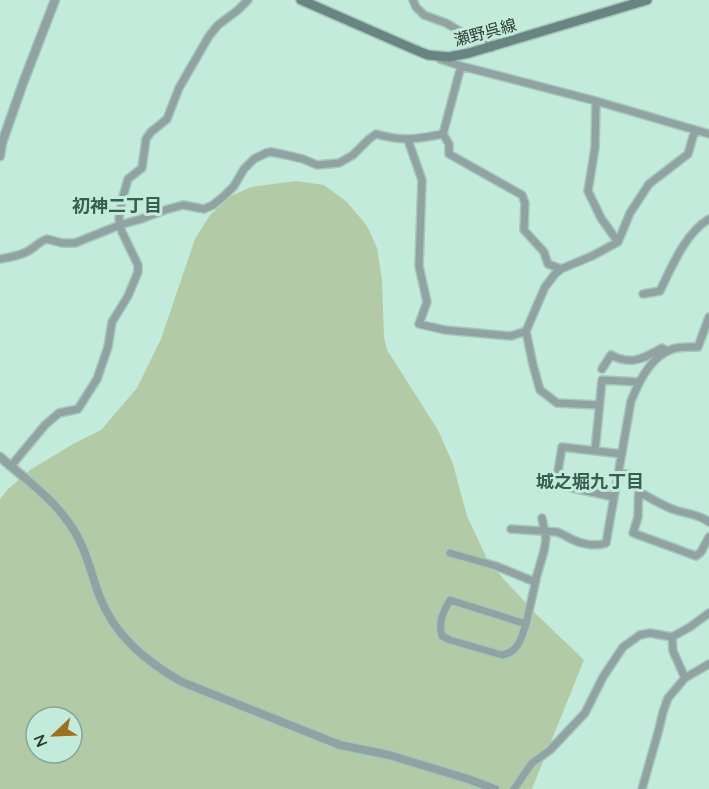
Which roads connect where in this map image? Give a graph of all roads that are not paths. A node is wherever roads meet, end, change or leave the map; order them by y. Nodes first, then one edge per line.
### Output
1 (55, 0) edge
2 (248, 0) edge
3 (301, 0) edge
4 (413, 0) edge
5 (647, 0) edge
6 (490, 48) junction
7 (428, 55) junction
8 (461, 66) junction
9 (596, 101) junction
10 (695, 130) junction
11 (443, 134) junction
12 (709, 134) edge
13 (408, 140) junction
14 (1, 143) edge
15 (0, 156) edge
16 (709, 219) edge
17 (120, 225) junction
18 (618, 242) junction
19 (0, 259) edge
20 (561, 269) junction
21 (643, 294) dead end
22 (709, 317) edge
23 (526, 331) junction
24 (705, 341) edge
25 (667, 351) junction
26 (602, 369) dead end
27 (639, 382) junction
28 (599, 405) junction
29 (595, 451) junction
30 (622, 454) junction
31 (0, 457) edge
32 (11, 466) junction
33 (619, 473) junction
34 (639, 492) junction
35 (614, 497) junction
36 (542, 518) dead end
37 (709, 522) edge
38 (511, 529) dead end
39 (544, 532) junction
40 (709, 537) edge
41 (450, 553) dead end
42 (535, 582) junction
43 (709, 613) edge
44 (526, 624) junction
45 (672, 637) junction
46 (709, 664) edge
47 (685, 678) junction
48 (495, 789) edge
49 (514, 789) edge
50 (642, 789) edge

1 - 14 street
2 - 17 street
3 - 7 main road, 瀬野呉線
4 - 6 street
5 - 6 main road, 瀬野呉線
6 - 7 main road, 瀬野呉線
7 - 8 street
8 - 9 street
8 - 11 street
9 - 10 street
9 - 18 street
10 - 12 street
10 - 18 street
11 - 13 street
11 - 20 street
13 - 17 street
13 - 23 street
14 - 15 street
16 - 21 street
17 - 19 street
17 - 32 street
18 - 20 street
20 - 23 street
22 - 24 street
23 - 28 street
24 - 25 street
25 - 26 street
25 - 27 street
27 - 28 street
27 - 30 street
28 - 29 street
29 - 30 street
29 - 35 street
30 - 33 street
31 - 32 street
32 - 48 street
33 - 34 street
33 - 35 street
34 - 37 street
34 - 40 street
35 - 39 street
36 - 39 street
38 - 39 street
39 - 42 street
41 - 42 street
42 - 44 street
43 - 45 street
44 - 44 street
45 - 47 street
45 - 49 street
46 - 47 street
47 - 50 street

